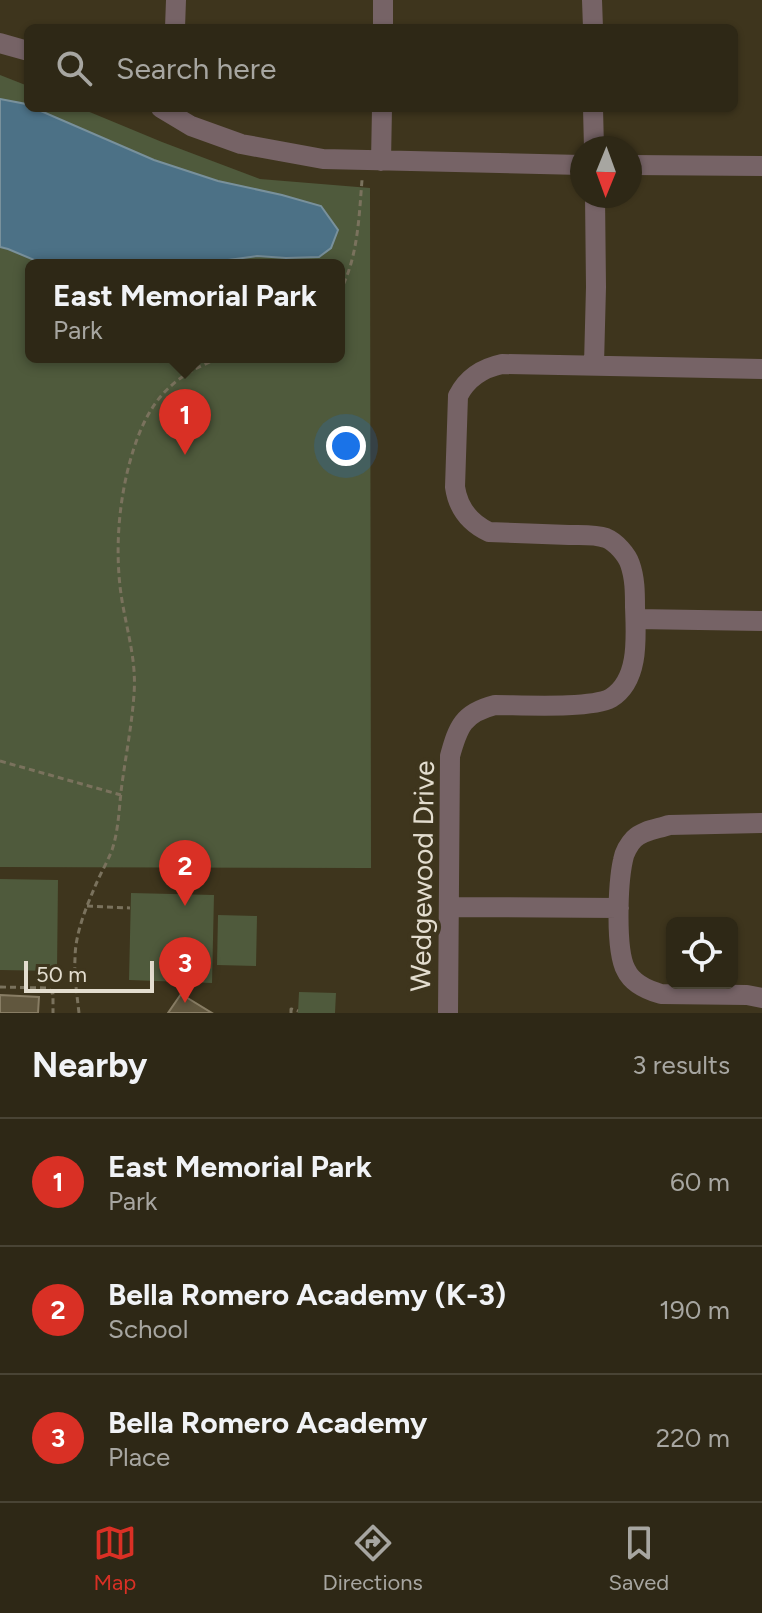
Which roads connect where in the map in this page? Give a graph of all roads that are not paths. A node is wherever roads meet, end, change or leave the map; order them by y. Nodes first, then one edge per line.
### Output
1 (176, 0) edge
2 (383, 0) edge
3 (592, 0) edge
4 (175, 24) edge
5 (383, 24) edge
6 (593, 24) edge
7 (0, 43) edge
8 (24, 50) edge
9 (168, 112) edge
10 (381, 112) edge
11 (594, 115) edge
12 (594, 136) edge
13 (372, 160) junction
14 (570, 165) edge
15 (642, 165) edge
16 (762, 166) edge
17 (595, 208) edge
18 (594, 364) junction
19 (762, 369) edge
20 (636, 619) junction
21 (762, 621) edge
22 (762, 823) edge
23 (450, 907) junction
24 (619, 908) junction
25 (762, 998) edge
26 (448, 1013) edge

1 - 4 street
2 - 5 street
3 - 6 street
7 - 8 street
9 - 13 street
10 - 13 street
11 - 12 street
13 - 14 street
15 - 16 street
17 - 18 street
18 - 19 street, Wedgewood Drive
18 - 20 street, Wedgewood Drive
20 - 21 street
20 - 23 street, Wedgewood Drive
22 - 24 street
23 - 24 street
23 - 26 street, Wedgewood Drive
24 - 25 street

